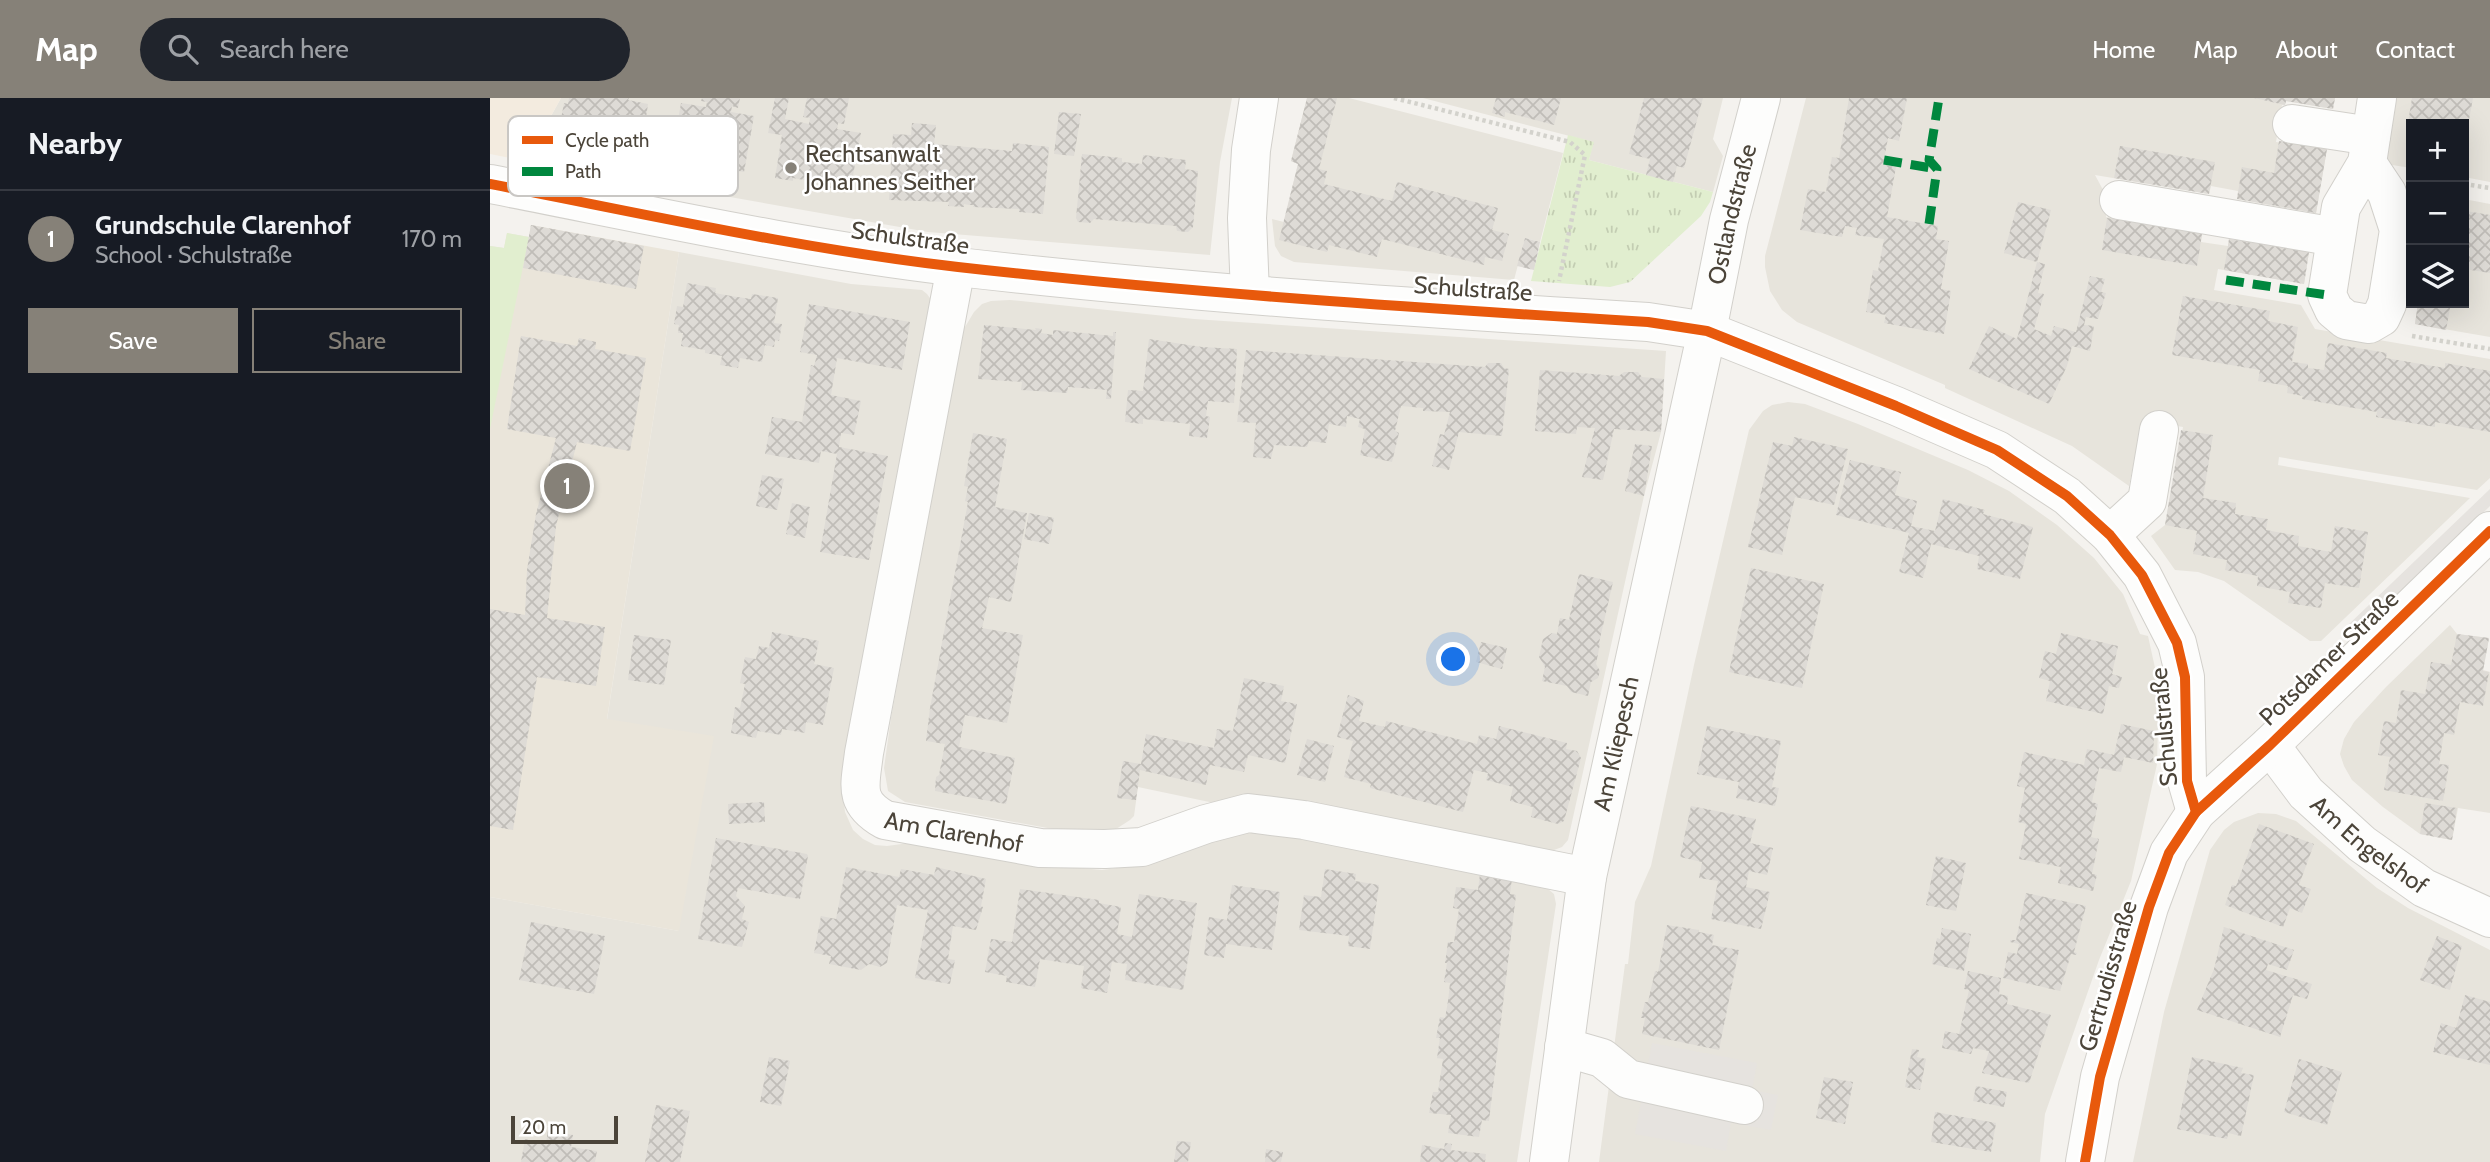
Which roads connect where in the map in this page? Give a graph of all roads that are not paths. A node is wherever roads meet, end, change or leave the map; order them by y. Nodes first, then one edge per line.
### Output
1 (1259, 98) edge
2 (1761, 98) edge
3 (2377, 98) edge
4 (2292, 124) dead end
5 (2369, 149) junction
6 (490, 184) edge
7 (508, 188) edge
8 (551, 196) edge
9 (2119, 200) dead end
10 (2336, 237) junction
11 (956, 267) junction
12 (2402, 271) edge
13 (1250, 294) junction
14 (1707, 331) junction
15 (2159, 430) dead end
16 (2110, 535) junction
17 (2489, 535) edge
18 (2270, 745) junction
19 (2196, 811) junction
20 (1587, 877) junction
21 (2490, 918) edge
22 (1564, 1047) junction
23 (1744, 1105) dead end
24 (1549, 1162) edge
25 (2085, 1162) edge

1 - 13 street
2 - 14 street, Ostlandstraße
3 - 5 street
4 - 5 street
5 - 10 street
5 - 12 street
6 - 7 street, Schulstraße
8 - 11 street, Schulstraße
9 - 10 street
10 - 12 street
11 - 13 street, Schulstraße
11 - 20 street, Am Clarenhof
13 - 14 street, Schulstraße
14 - 16 street, Schulstraße
14 - 20 street, Am Kliepesch
15 - 16 street
16 - 19 street, Schulstraße
17 - 18 street, Potsdamer Straße
18 - 19 street, Potsdamer Straße
18 - 21 street, Am Engelshof
19 - 25 street, Gertrudisstraße
20 - 22 street, Am Kliepesch
22 - 23 street
22 - 24 street, Am Kliepesch

